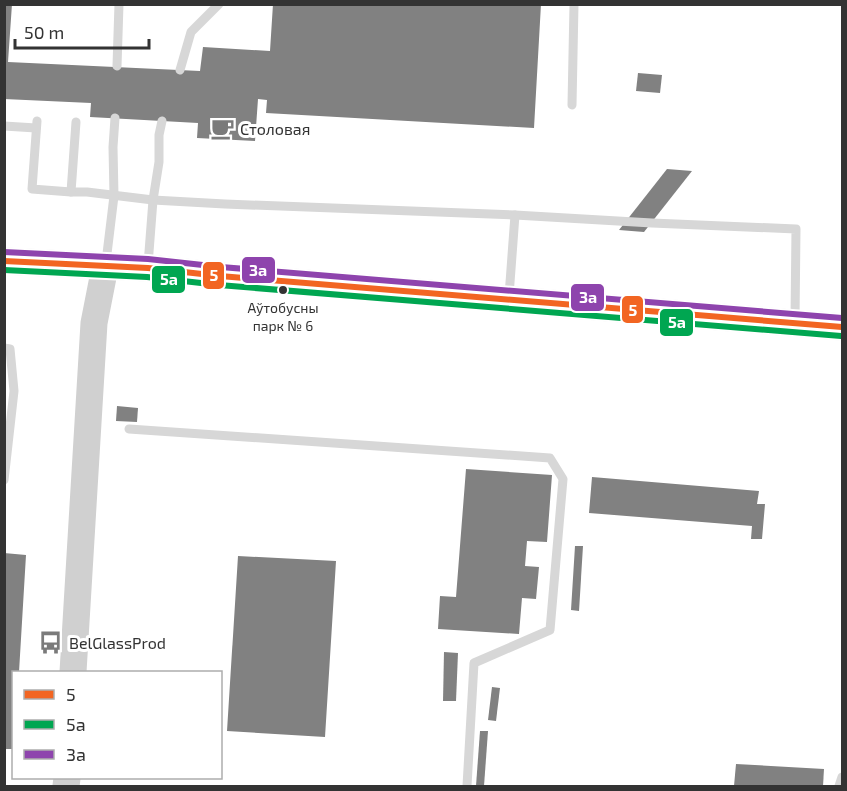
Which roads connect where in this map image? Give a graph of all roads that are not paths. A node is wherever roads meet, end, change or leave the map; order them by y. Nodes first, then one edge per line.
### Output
1 (119, 4) edge
2 (219, 4) edge
3 (574, 4) edge
4 (117, 66) dead end
5 (180, 70) dead end
6 (572, 105) dead end
7 (115, 118) dead end
8 (162, 121) dead end
9 (75, 122) dead end
10 (4, 126) edge
11 (71, 192) junction
12 (114, 196) junction
13 (153, 200) junction
14 (515, 215) junction
15 (4, 261) edge
16 (105, 267) junction
17 (148, 268) junction
18 (509, 299) junction
19 (795, 323) junction
20 (843, 327) edge
21 (4, 348) edge
22 (129, 429) dead end
23 (7, 443) edge
24 (4, 480) edge
25 (73, 671) edge
26 (843, 777) edge
27 (466, 786) edge
28 (839, 786) edge

1 - 4 lane
2 - 5 lane
3 - 6 lane
7 - 12 lane
8 - 13 lane
9 - 11 lane
10 - 11 lane
11 - 12 lane
12 - 13 lane
12 - 16 lane
13 - 14 lane
13 - 17 lane
14 - 18 lane
14 - 19 lane
15 - 16 main road
16 - 17 main road
16 - 25 main road
17 - 18 main road
18 - 19 main road
19 - 20 main road
21 - 23 lane
22 - 27 lane
23 - 24 lane
26 - 28 lane

